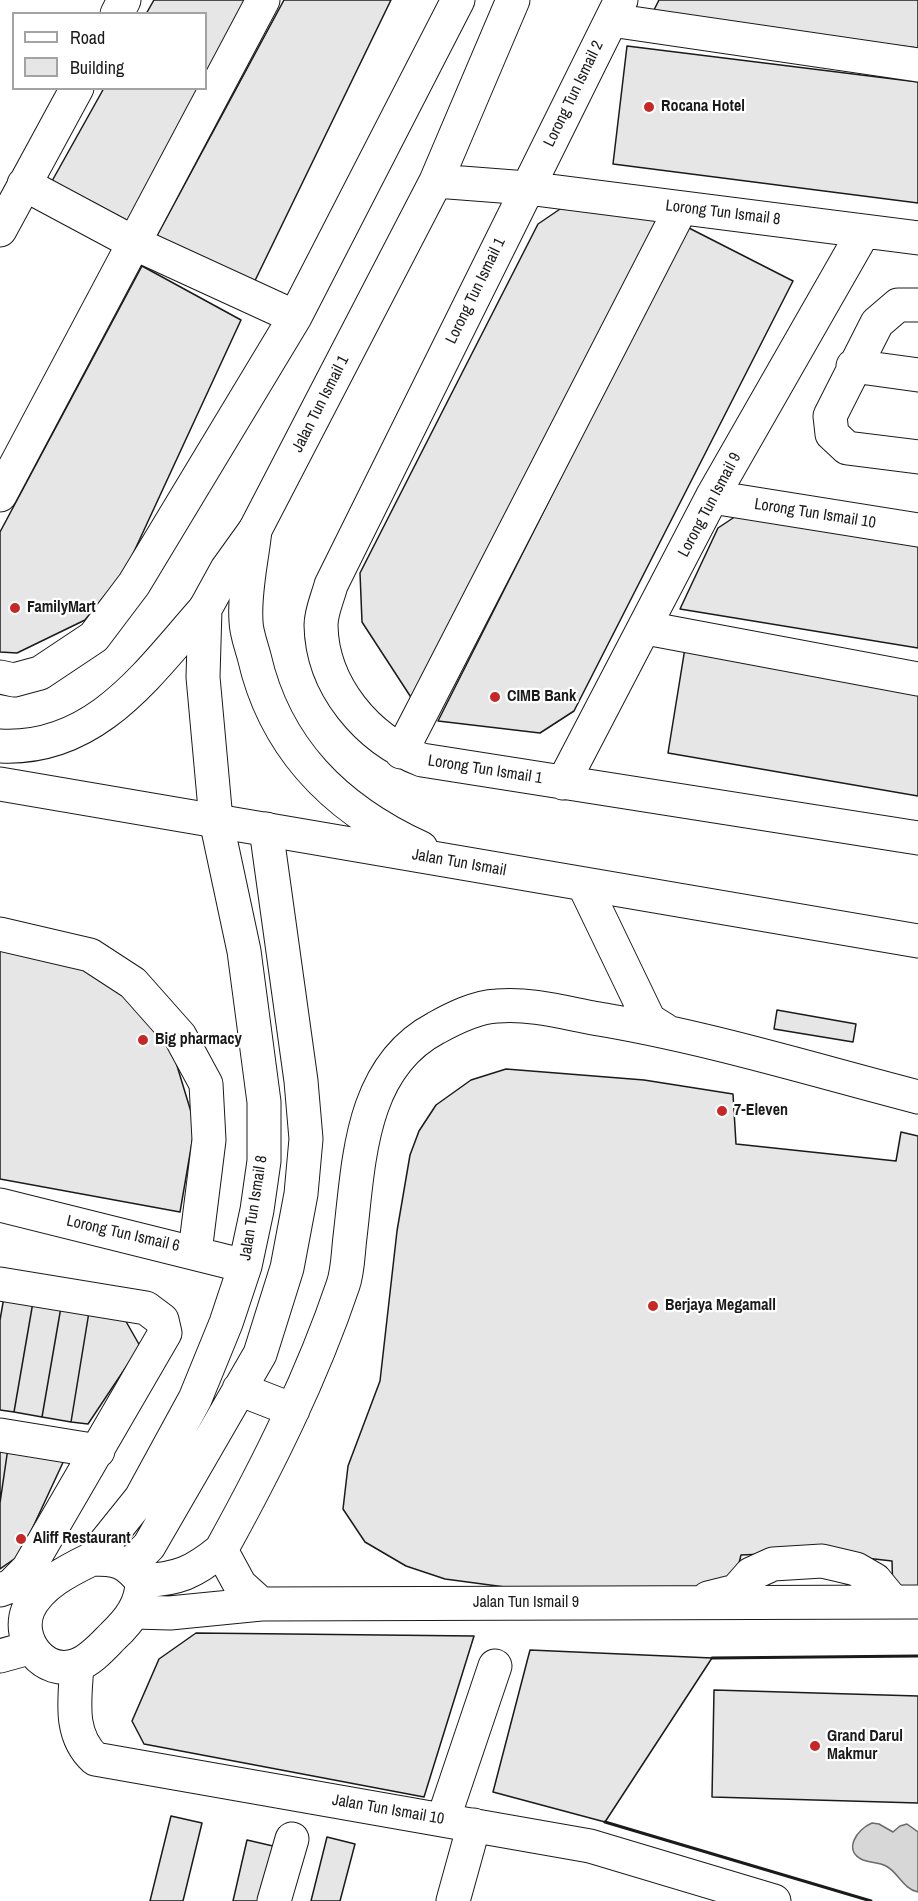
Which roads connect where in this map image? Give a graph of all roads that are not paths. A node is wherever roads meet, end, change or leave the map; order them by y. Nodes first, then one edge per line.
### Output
1 (263, 0) edge
2 (458, 0) edge
3 (513, 0) edge
4 (616, 10) edge
5 (918, 64) edge
6 (76, 90) edge
7 (436, 182) junction
8 (24, 184) junction
9 (527, 188) junction
10 (681, 208) junction
11 (0, 230) edge
12 (864, 231) junction
13 (918, 238) edge
14 (136, 244) junction
15 (918, 305) edge
16 (295, 317) junction
17 (853, 366) junction
18 (918, 375) edge
19 (918, 458) edge
20 (0, 495) edge
21 (712, 497) junction
22 (255, 530) junction
23 (918, 531) edge
24 (206, 609) junction
25 (646, 628) junction
26 (0, 677) edge
27 (918, 679) edge
28 (0, 746) edge
29 (401, 752) junction
30 (563, 783) junction
31 (0, 784) edge
32 (216, 820) junction
33 (266, 829) junction
34 (918, 838) edge
35 (452, 862) junction
36 (584, 885) junction
37 (0, 934) edge
38 (918, 941) edge
39 (665, 1030) junction
40 (918, 1097) edge
41 (0, 1205) edge
42 (195, 1252) junction
43 (245, 1266) junction
44 (0, 1284) edge
45 (239, 1389) junction
46 (293, 1410) junction
47 (0, 1435) edge
48 (98, 1451) junction
49 (222, 1550) junction
50 (92, 1559) junction
51 (38, 1578) junction
52 (135, 1586) junction
53 (0, 1590) edge
54 (906, 1602) edge
55 (261, 1604) junction
56 (15, 1652) edge
57 (77, 1665) junction
58 (495, 1666) dead end
59 (459, 1823) junction
60 (292, 1839) dead end
61 (697, 1890) edge
62 (274, 1901) edge
63 (453, 1901) edge
64 (774, 1901) edge

1 - 14 street
2 - 16 street
3 - 7 street, Jalan Tun Ismail 1
4 - 5 street
4 - 9 street, Lorong Tun Ismail 2
6 - 8 street
7 - 9 street, Lorong Tun Ismail 8
7 - 22 street, Jalan Tun Ismail 1
8 - 11 street
8 - 14 street
9 - 10 street, Lorong Tun Ismail 8
9 - 29 street, Lorong Tun Ismail 1
10 - 12 street, Lorong Tun Ismail 8
10 - 29 street
12 - 13 street, Lorong Tun Ismail 8
12 - 21 street, Lorong Tun Ismail 9
14 - 16 street
14 - 20 street
15 - 17 street
16 - 26 street
17 - 18 street
17 - 19 street
21 - 23 street, Lorong Tun Ismail 10
21 - 25 street, Lorong Tun Ismail 9
22 - 24 street, Jalan Tun Ismail 1
22 - 35 street
24 - 28 street
24 - 32 street, Jalan Tun Ismail 1
25 - 27 street
25 - 30 street, Lorong Tun Ismail 9
29 - 30 street, Lorong Tun Ismail 1
30 - 34 street, Lorong Tun Ismail 1
31 - 32 street, Jalan Tun Ismail
32 - 33 street, Jalan Tun Ismail
32 - 43 street, Jalan Tun Ismail 8
33 - 35 street, Jalan Tun Ismail
33 - 45 street
35 - 36 street, Jalan Tun Ismail
36 - 38 street, Jalan Tun Ismail
36 - 39 street
37 - 42 street
39 - 40 street
39 - 46 street
41 - 42 street, Lorong Tun Ismail 6
42 - 43 street, Lorong Tun Ismail 6
43 - 50 street, Jalan Tun Ismail 8
44 - 48 street
45 - 46 street
45 - 52 street
46 - 49 street
47 - 48 street
48 - 51 street
49 - 52 street
49 - 55 street
50 - 51 street
50 - 52 street
51 - 53 street
51 - 56 street
52 - 55 street, Jalan Tun Ismail 9
52 - 57 street
54 - 55 street, Jalan Tun Ismail 9
56 - 57 street
57 - 59 street, Jalan Tun Ismail 10
58 - 59 street
59 - 61 street, Jalan Tun Ismail 10
59 - 63 street
60 - 62 street
61 - 64 street, Jalan Tun Ismail 10

